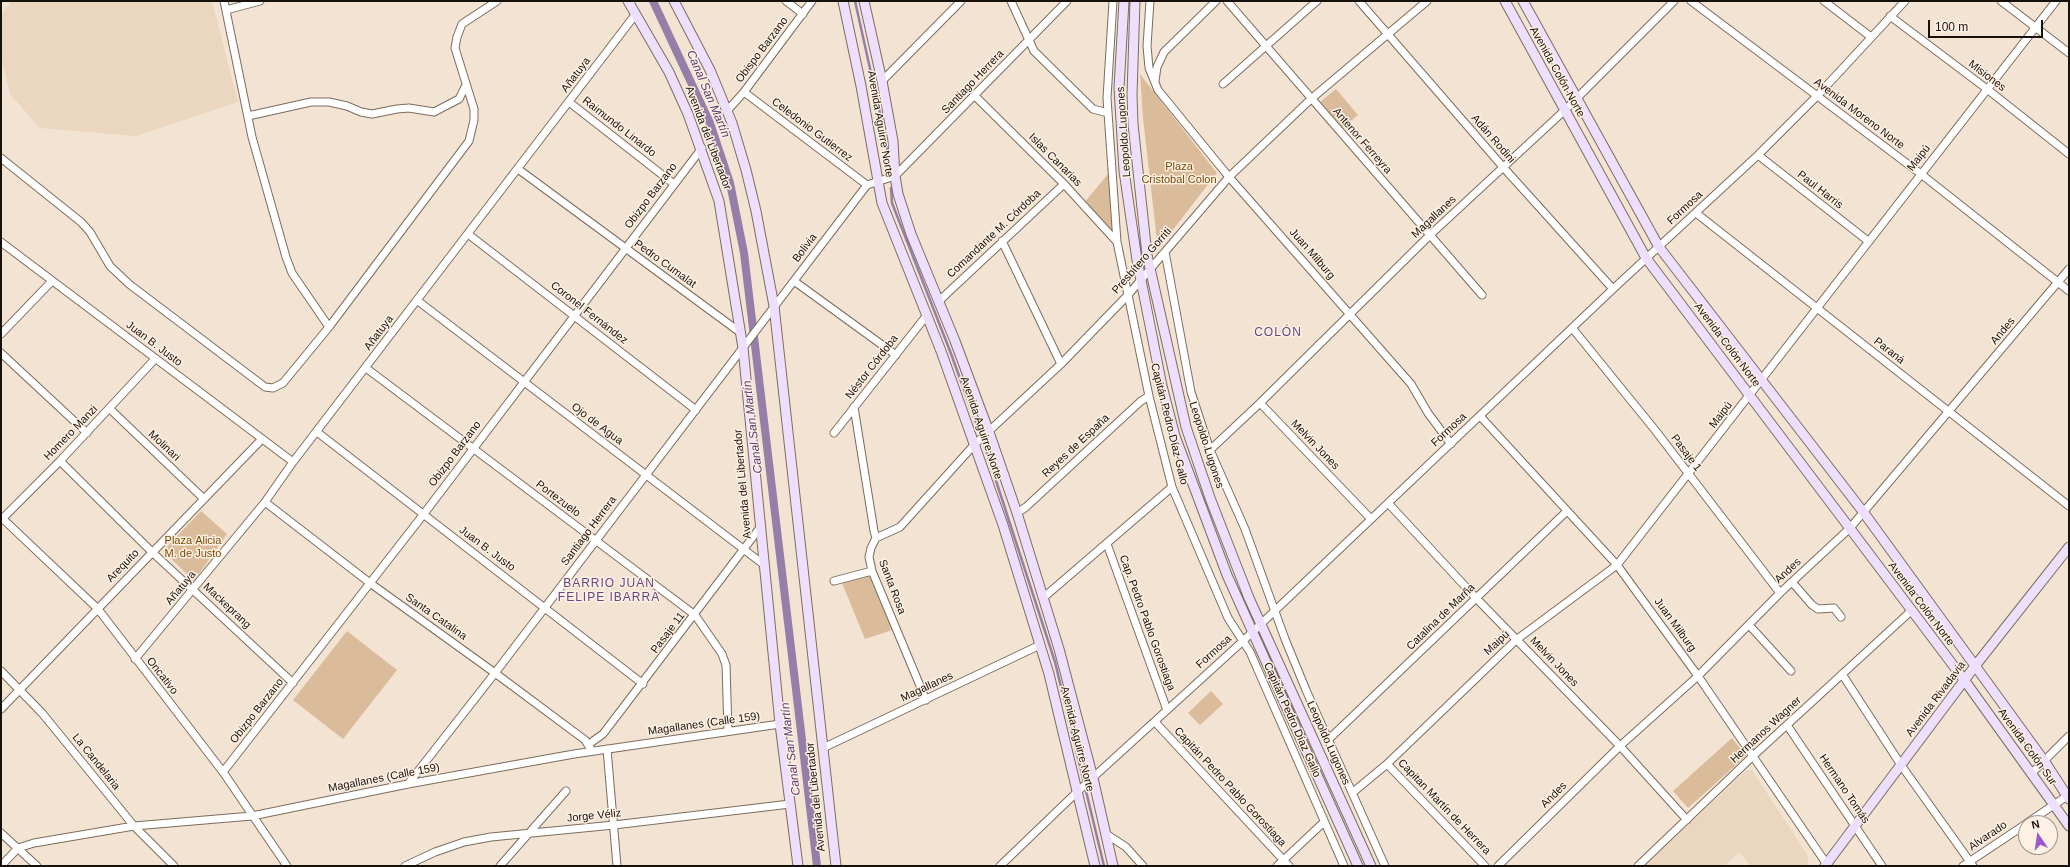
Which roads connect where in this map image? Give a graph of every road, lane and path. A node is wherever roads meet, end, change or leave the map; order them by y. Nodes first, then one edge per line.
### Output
1 (224, 1) edge
2 (260, 1) edge
3 (497, 1) edge
4 (628, 1) edge
5 (674, 1) edge
6 (786, 1) edge
7 (812, 1) edge
8 (843, 1) edge
9 (864, 1) edge
10 (961, 1) edge
11 (1011, 1) edge
12 (1067, 1) edge
13 (1113, 1) edge
14 (1124, 1) edge
15 (1135, 1) edge
16 (1150, 1) edge
17 (1216, 1) edge
18 (1227, 1) edge
19 (1317, 1) edge
20 (1359, 1) edge
21 (1427, 1) edge
22 (1505, 1) edge
23 (1523, 1) edge
24 (1674, 1) edge
25 (1691, 1) edge
26 (1824, 1) edge
27 (1905, 1) edge
28 (2001, 1) edge
29 (2056, 1) edge
30 (226, 10) junction
31 (803, 14) junction
32 (635, 15) junction
33 (1890, 16) junction
34 (2035, 28) junction
35 (1388, 35) junction
36 (1871, 37) junction
37 (1028, 41) junction
38 (1265, 46) junction
39 (2069, 53) edge
40 (882, 81) junction
41 (1154, 81) junction
42 (1223, 84) dead end
43 (466, 85) junction
44 (1987, 89) junction
45 (744, 92) junction
46 (975, 96) junction
47 (1817, 96) junction
48 (1577, 98) junction
49 (1311, 99) junction
50 (569, 102) junction
51 (1565, 110) junction
52 (727, 111) junction
53 (1108, 113) junction
54 (248, 116) junction
55 (702, 148) junction
56 (2069, 154) edge
57 (1758, 155) junction
58 (1, 158) edge
59 (1503, 167) junction
60 (518, 170) junction
61 (1921, 174) junction
62 (895, 176) junction
63 (1229, 177) junction
64 (878, 181) junction
65 (674, 184) junction
66 (1064, 184) junction
67 (867, 185) junction
68 (1696, 213) junction
69 (468, 234) junction
70 (1430, 235) junction
71 (1002, 241) junction
72 (1, 242) edge
73 (1117, 242) junction
74 (1868, 242) junction
75 (1659, 247) junction
76 (625, 248) junction
77 (1165, 252) junction
78 (1646, 258) junction
79 (1151, 269) junction
80 (2069, 269) edge
81 (52, 281) junction
82 (794, 281) junction
83 (1141, 281) junction
84 (2058, 282) junction
85 (1613, 289) junction
86 (2069, 291) edge
87 (1128, 295) junction
88 (1482, 295) dead end
89 (939, 300) junction
90 (418, 301) junction
91 (774, 306) junction
92 (1816, 307) junction
93 (1350, 314) junction
94 (574, 315) junction
95 (927, 315) junction
96 (329, 327) junction
97 (1573, 329) junction
98 (741, 333) junction
99 (1, 334) edge
100 (743, 348) junction
101 (1, 353) edge
102 (896, 355) junction
103 (155, 359) junction
104 (1061, 364) junction
105 (366, 368) junction
106 (1761, 379) junction
107 (523, 381) junction
108 (1750, 395) junction
109 (1149, 396) junction
110 (1260, 403) junction
111 (854, 407) junction
112 (110, 409) junction
113 (696, 410) junction
114 (1949, 412) junction
115 (1480, 416) junction
116 (317, 432) junction
117 (87, 433) junction
118 (834, 433) dead end
119 (987, 433) junction
120 (262, 438) junction
121 (977, 442) junction
122 (1451, 444) junction
123 (473, 448) junction
124 (1210, 450) junction
125 (60, 461) junction
126 (293, 462) junction
127 (1688, 474) junction
128 (646, 475) junction
129 (1172, 487) junction
130 (204, 499) junction
131 (265, 502) junction
132 (1388, 503) junction
133 (2069, 506) edge
134 (1567, 511) junction
135 (1017, 513) junction
136 (1864, 513) junction
137 (423, 515) junction
138 (2, 519) edge
139 (1371, 519) junction
140 (1850, 528) junction
141 (759, 529) junction
142 (876, 538) junction
143 (596, 541) junction
144 (1107, 544) junction
145 (2069, 547) edge
146 (744, 550) junction
147 (152, 552) junction
148 (763, 564) junction
149 (1617, 565) junction
150 (872, 571) junction
151 (834, 581) dead end
152 (1792, 582) junction
153 (370, 583) junction
154 (194, 590) junction
155 (1780, 593) junction
156 (1043, 598) junction
157 (1476, 598) junction
158 (545, 608) junction
159 (98, 609) junction
160 (1275, 609) junction
161 (1911, 611) junction
162 (695, 615) junction
163 (1841, 617) dead end
164 (1261, 623) junction
165 (1750, 626) junction
166 (1251, 633) junction
167 (1516, 640) junction
168 (1243, 641) junction
169 (1040, 645) junction
170 (135, 659) junction
171 (1975, 666) junction
172 (1, 670) edge
173 (1791, 671) dead end
174 (495, 673) junction
175 (1842, 674) junction
176 (1698, 676) junction
177 (1965, 681) junction
178 (292, 683) junction
179 (643, 684) junction
180 (21, 689) junction
181 (926, 700) junction
182 (1, 709) edge
183 (1167, 710) junction
184 (1155, 722) junction
185 (780, 724) junction
186 (1787, 725) junction
187 (728, 731) junction
188 (2069, 736) edge
189 (1329, 739) junction
190 (1620, 746) junction
191 (590, 748) junction
192 (823, 748) junction
193 (607, 749) junction
194 (1753, 756) junction
195 (2045, 762) junction
196 (1387, 764) junction
197 (1902, 765) junction
198 (223, 772) junction
199 (2031, 774) junction
200 (1091, 780) junction
201 (408, 784) junction
202 (1079, 790) junction
203 (566, 791) dead end
204 (1352, 793) junction
205 (2068, 797) edge
206 (790, 804) junction
207 (2054, 805) junction
208 (2039, 815) edge
209 (252, 816) junction
210 (1687, 820) junction
211 (1324, 822) junction
212 (614, 825) junction
213 (134, 826) junction
214 (1855, 826) junction
215 (2069, 826) edge
216 (2018, 830) edge
217 (1, 833) edge
218 (526, 834) junction
219 (1106, 834) junction
220 (18, 848) junction
221 (1283, 860) junction
222 (1971, 864) edge
223 (284, 865) edge
224 (1827, 865) edge
225 (1, 866) edge
226 (37, 866) edge
227 (174, 866) edge
228 (405, 866) edge
229 (500, 866) edge
230 (617, 866) edge
231 (798, 866) edge
232 (836, 866) edge
233 (1000, 866) edge
234 (1094, 866) edge
235 (1113, 866) edge
236 (1143, 866) edge
237 (1276, 866) edge
238 (1290, 866) edge
239 (1344, 866) edge
240 (1358, 866) edge
241 (1371, 866) edge
242 (1385, 866) edge
243 (1485, 866) edge
244 (1498, 866) edge
245 (1638, 866) edge
246 (1882, 866) edge
247 (1963, 866) edge

1 - 30 street
2 - 30 street
3 - 43 street
4 - 32 main road, Avenida del Libertador
5 - 52 main road, Avenida del Libertador
6 - 31 street
7 - 31 street, Obispo Barzano
8 - 64 main road, Avenida Aguirre Norte
9 - 40 main road, Avenida Aguirre Norte
10 - 40 street
11 - 37 street
12 - 37 street, Santiago Herrera
13 - 53 street, Capitán Pedro Díaz Gallo
14 - 83 main road, Leopoldo Lugones
15 - 79 main road, Leopoldo Lugones
16 - 41 street, Juan Milburg
17 - 41 street
18 - 38 street, Antenor Ferreyra
19 - 38 street
20 - 35 street, Adán Rodini
21 - 35 street, Presbítero Gorriti
22 - 51 main road, Avenida Colón Norte
23 - 48 main road, Avenida Colón Norte
24 - 48 street, Magallanes
25 - 47 street, Avenida Moreno Norte
26 - 36 street
27 - 33 street, Formosa
28 - 34 street
29 - 34 street, Maipú
30 - 54 street
31 - 45 street, Obispo Barzano
32 - 50 street, Añatuya
32 - 55 main road, Avenida del Libertador
33 - 36 street, Formosa
33 - 44 street, Misiones
34 - 39 street
34 - 44 street, Maipú
35 - 49 street, Presbítero Gorriti
35 - 59 street, Adán Rodini
36 - 47 street, Formosa
37 - 46 street, Santiago Herrera
37 - 53 street
38 - 42 street
38 - 49 street, Antenor Ferreyra
40 - 62 main road, Avenida Aguirre Norte
41 - 63 street, Juan Milburg
43 - 54 street
43 - 96 street
44 - 56 street, Misiones
44 - 61 street, Maipú
45 - 52 street, Obispo Barzano
45 - 67 street, Celedonio Gutierrez
46 - 62 street, Santiago Herrera
46 - 66 street, Islas Canarias
47 - 57 street, Formosa
47 - 61 street, Avenida Moreno Norte
48 - 51 street, Magallanes
48 - 75 main road, Avenida Colón Norte
49 - 63 street, Presbítero Gorriti
49 - 70 street, Antenor Ferreyra
50 - 60 street, Añatuya
50 - 65 street, Raimundo Linardo
51 - 59 street, Magallanes
51 - 78 main road, Avenida Colón Norte
52 - 91 main road, Avenida del Libertador
53 - 73 street, Capitán Pedro Díaz Gallo
54 - 96 street
55 - 65 street, Obizpo Barzano
55 - 98 main road, Avenida del Libertador
57 - 68 street, Formosa
57 - 74 street, Paul Harris
58 - 96 street
59 - 70 street, Magallanes
59 - 85 street, Adán Rodini
60 - 69 street, Añatuya
60 - 76 street, Pedro Cumalat
61 - 74 street, Maipú
61 - 84 street, Avenida Moreno Norte
62 - 64 street
62 - 89 main road, Avenida Aguirre Norte
63 - 77 street, Presbítero Gorriti
63 - 93 street, Juan Milburg
64 - 67 street
64 - 95 main road, Avenida Aguirre Norte
65 - 76 street, Obizpo Barzano
66 - 71 street, Comandante M. Córdoba
66 - 73 street, Islas Canarias
67 - 82 street, Bolivia
68 - 75 street, Formosa
68 - 92 street, Paraná
69 - 90 street, Añatuya
69 - 94 street, Coronel Fernández
70 - 88 street, Antenor Ferreyra
70 - 93 street, Magallanes
71 - 89 street, Comandante M. Córdoba
71 - 104 street
72 - 81 street, Juan B. Justo
73 - 87 street, Capitán Pedro Díaz Gallo
74 - 92 street, Maipú
75 - 78 street, Formosa
75 - 106 main road, Avenida Colón Norte
76 - 94 street, Obizpo Barzano
76 - 98 street, Pedro Cumalat
77 - 79 street, Presbítero Gorriti
77 - 124 street
78 - 85 street, Formosa
78 - 108 main road, Avenida Colón Norte
79 - 83 street, Presbítero Gorriti
79 - 164 main road, Leopoldo Lugones
80 - 84 street, Andes
81 - 99 street
81 - 103 street, Juan B. Justo
82 - 91 street, Bolivia
82 - 102 street
83 - 87 street, Presbítero Gorriti
83 - 166 main road, Leopoldo Lugones
84 - 86 street, Avenida Moreno Norte
84 - 114 street, Andes
85 - 97 street, Formosa
87 - 104 street, Presbítero Gorriti
87 - 109 street, Capitán Pedro Díaz Gallo
89 - 119 main road, Avenida Aguirre Norte
90 - 105 street, Añatuya
90 - 107 street, Ojo de Agua
91 - 100 street, Bolivia
91 - 192 main road, Avenida del Libertador
92 - 106 street, Maipú
92 - 114 street, Paraná
93 - 110 street, Magallanes
93 - 122 street, Juan Milburg
94 - 107 street, Obizpo Barzano
94 - 113 street, Coronel Fernández
95 - 102 street, Néstor Córdoba
95 - 121 main road, Avenida Aguirre Norte
97 - 115 street, Formosa
97 - 127 street, Pasaje 1
98 - 100 main road, Avenida del Libertador
100 - 113 street, Santiago Herrera
100 - 141 main road, Avenida del Libertador
101 - 117 street
102 - 111 street, Néstor Córdoba
103 - 112 street, Homero Manzi
103 - 120 street, Juan B. Justo
104 - 119 street, Presbítero Gorriti
105 - 116 street, Añatuya
105 - 123 street, Portezuelo
106 - 108 street, Maipú
106 - 136 main road, Avenida Colón Norte
107 - 123 street, Obizpo Barzano
107 - 128 street, Ojo de Agua
108 - 127 street, Maipú
108 - 140 main road, Avenida Colón Norte
109 - 129 street, Capitán Pedro Díaz Gallo
109 - 135 street, Reyes de España
110 - 124 street, Magallanes
110 - 139 street, Melvin Jones
111 - 118 street, Néstor Córdoba
111 - 142 street
112 - 117 street, Homero Manzi
112 - 130 street, Molinari
113 - 128 street, Santiago Herrera
114 - 133 street, Paraná
114 - 136 street, Andes
115 - 122 street, Formosa
115 - 134 street, Juan Milburg
116 - 126 street, Añatuya
116 - 137 street, Juan B. Justo
117 - 125 street, Homero Manzi
119 - 121 street, Presbítero Gorriti
119 - 135 main road, Avenida Aguirre Norte
120 - 126 street, Juan B. Justo
120 - 130 street, Arequito
121 - 142 street, Presbítero Gorriti
121 - 169 main road, Avenida Aguirre Norte
122 - 132 street, Formosa
123 - 137 street, Obizpo Barzano
123 - 143 street, Portezuelo
124 - 160 street
125 - 138 street, Homero Manzi
125 - 147 street, Mackeprang
126 - 131 street, Añatuya
127 - 149 street, Maipú
127 - 155 street, Pasaje 1
128 - 143 street, Santiago Herrera
128 - 146 street, Ojo de Agua
129 - 144 street
129 - 168 street, Capitán Pedro Díaz Gallo
130 - 147 street, Arequito
131 - 153 street, Santa Catalina
131 - 154 street, Añatuya
132 - 139 street, Formosa
132 - 157 street, Melvin Jones
134 - 149 street, Juan Milburg
134 - 157 street, Catalina de Marña
135 - 156 main road, Avenida Aguirre Norte
136 - 140 street, Andes
136 - 171 main road, Avenida Colón Norte
137 - 153 street, Obizpo Barzano
137 - 158 street, Juan B. Justo
138 - 159 street, Oncativo
139 - 160 street, Formosa
140 - 152 street, Andes
140 - 161 main road, Avenida Colón Norte
141 - 146 street, Pasaje 11
141 - 148 main road, Avenida del Libertador
142 - 150 street, Santa Rosa
143 - 158 street, Santiago Herrera
143 - 162 street, Portezuelo
144 - 156 street
144 - 183 street, Cap. Pedro Pablo Gorostiaga
145 - 171 main road, Avenida Rivadavia
146 - 148 street, Ojo de Agua
146 - 162 street, Pasaje 11
147 - 154 street, Mackeprang
147 - 159 street, Arequito
148 - 185 main road, Avenida del Libertador
149 - 167 street, Maipú
149 - 176 street, Juan Milburg
150 - 151 street
150 - 181 street, Santa Rosa
152 - 155 street, Andes
152 - 163 street
153 - 174 street, Santa Catalina
153 - 178 street, Obizpo Barzano
154 - 170 street, Añatuya
154 - 178 street, Mackeprang
155 - 165 street, Andes
156 - 200 main road, Avenida Aguirre Norte
157 - 167 street, Melvin Jones
157 - 189 street, Catalina de Marña
158 - 174 street, Santiago Herrera
158 - 179 street, Juan B. Justo
159 - 170 street, Oncativo
159 - 180 street, Arequito
160 - 164 street, Formosa
160 - 189 street
161 - 175 street, Hermanos Wagner
161 - 177 main road, Avenida Colón Norte
162 - 179 street, Pasaje 11
162 - 187 street, Portezuelo
164 - 166 street, Formosa
164 - 241 main road, Leopoldo Lugones
165 - 173 street
165 - 176 street, Andes
166 - 168 street, Formosa
166 - 240 main road, Leopoldo Lugones
167 - 190 street, Melvin Jones
167 - 196 street, Maipú
168 - 183 street, Formosa
168 - 211 street, Capitán Pedro Díaz Gallo
169 - 181 street, Magallanes
169 - 202 main road, Avenida Aguirre Norte
170 - 198 street, Oncativo
171 - 177 main road, Avenida Rivadavia
171 - 195 main road, Avenida Colón Sur
172 - 180 street, La Candelaria
174 - 191 street, Santa Catalina
174 - 201 street, Santiago Herrera
175 - 186 street, Hermanos Wagner
175 - 197 street
176 - 190 street, Andes
176 - 194 street, Juan Milburg
177 - 197 main road, Avenida Rivadavia
177 - 199 main road, Avenida Colón Sur
178 - 198 street, Obizpo Barzano
179 - 191 street, Pasaje 11
180 - 182 street, Arequito
180 - 213 street, La Candelaria
181 - 192 street, Magallanes
183 - 184 street, Formosa
184 - 200 street, Formosa
184 - 221 street, Capitán Pedro Pablo Gorostiaga
185 - 187 street, Magallanes (Calle 159)
185 - 206 main road, Avenida del Libertador
186 - 194 street, Hermanos Wagner
186 - 214 street, Hermano Tomás
187 - 193 street, Magallanes (Calle 159)
188 - 195 street
189 - 204 street
190 - 210 street, Melvin Jones
190 - 244 street, Andes
191 - 193 street, Magallanes (Calle 159)
191 - 201 street, Magallanes (Calle 159)
192 - 232 main road, Avenida del Libertador
193 - 212 street
194 - 210 street, Hermanos Wagner
194 - 224 street, Juan Milburg
195 - 199 street
195 - 205 main road, Avenida Colón Sur
196 - 204 street, Maipú
196 - 243 street, Capitan Martín de Herrera
197 - 214 main road, Avenida Rivadavia
197 - 222 street
198 - 209 street, Oncativo
199 - 207 main road, Avenida Colón Sur
200 - 202 street, Formosa
200 - 219 main road, Avenida Aguirre Norte
201 - 209 street, Magallanes (Calle 159)
202 - 233 street, Formosa
202 - 234 main road, Avenida Aguirre Norte
203 - 218 street
204 - 242 street
205 - 207 street, Alvarado
206 - 212 street, Jorge Véliz
206 - 231 main road, Avenida del Libertador
207 - 208 street, Alvarado
207 - 215 main road, Avenida Colón Sur
209 - 213 street, Magallanes (Calle 159)
209 - 223 street, Oncativo
210 - 245 street, Hermanos Wagner
211 - 221 street
211 - 239 street, Capitán Pedro Díaz Gallo
212 - 218 street, Jorge Véliz
212 - 230 street
213 - 220 street, Magallanes (Calle 159)
213 - 227 street, La Candelaria
214 - 224 main road, Avenida Rivadavia
214 - 246 street, Hermano Tomás
216 - 222 street, Alvarado
217 - 220 street
218 - 228 street, Jorge Véliz
218 - 229 street
219 - 235 main road, Avenida Aguirre Norte
219 - 236 street
220 - 225 street
220 - 226 street
221 - 237 street
221 - 238 street, Capitán Pedro Pablo Gorostiaga
222 - 247 street, Alvarado

